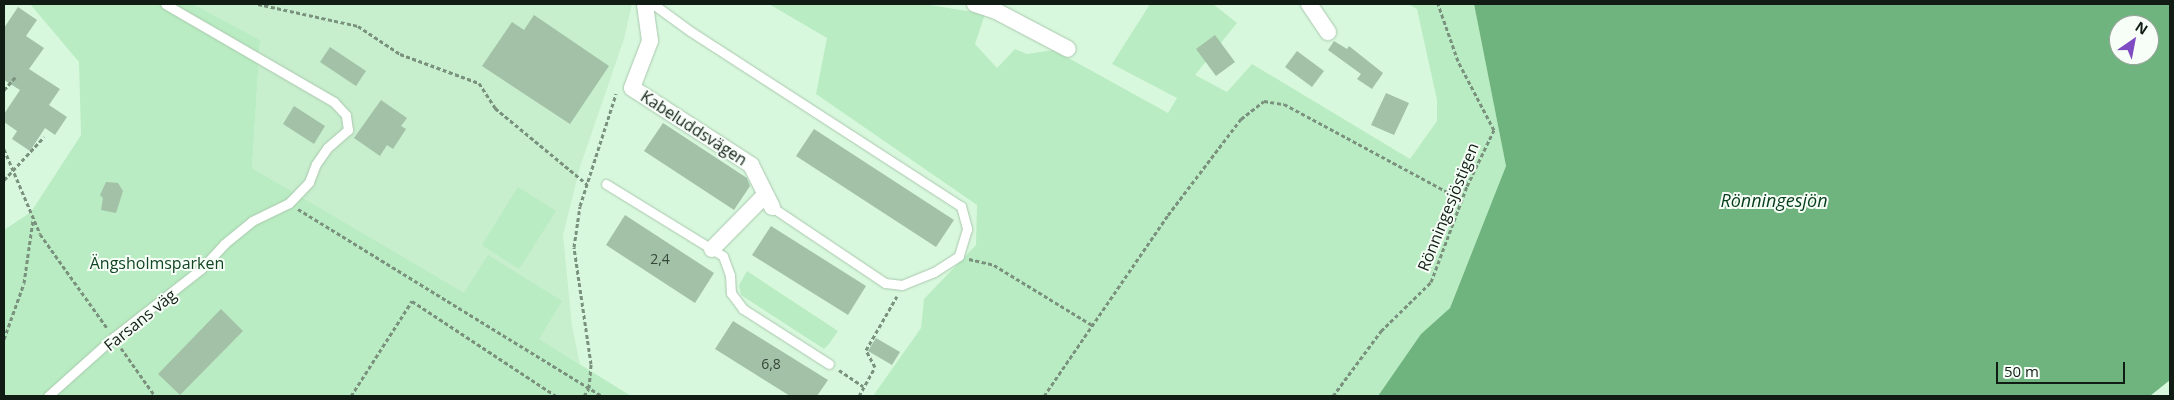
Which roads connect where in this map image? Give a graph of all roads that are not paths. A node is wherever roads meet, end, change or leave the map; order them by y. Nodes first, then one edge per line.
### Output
1 (165, 4) edge
2 (975, 4) edge
3 (1309, 4) edge
4 (646, 8) edge
5 (1328, 32) dead end
6 (1068, 49) dead end
7 (606, 184) dead end
8 (768, 201) junction
9 (712, 249) junction
10 (829, 364) road end
11 (48, 396) edge

1 - 11 lane, Farsans väg
2 - 6 street
3 - 5 street
4 - 8 street, Kabeluddsvägen
4 - 8 lane
7 - 9 lane
8 - 9 street
9 - 10 lane

